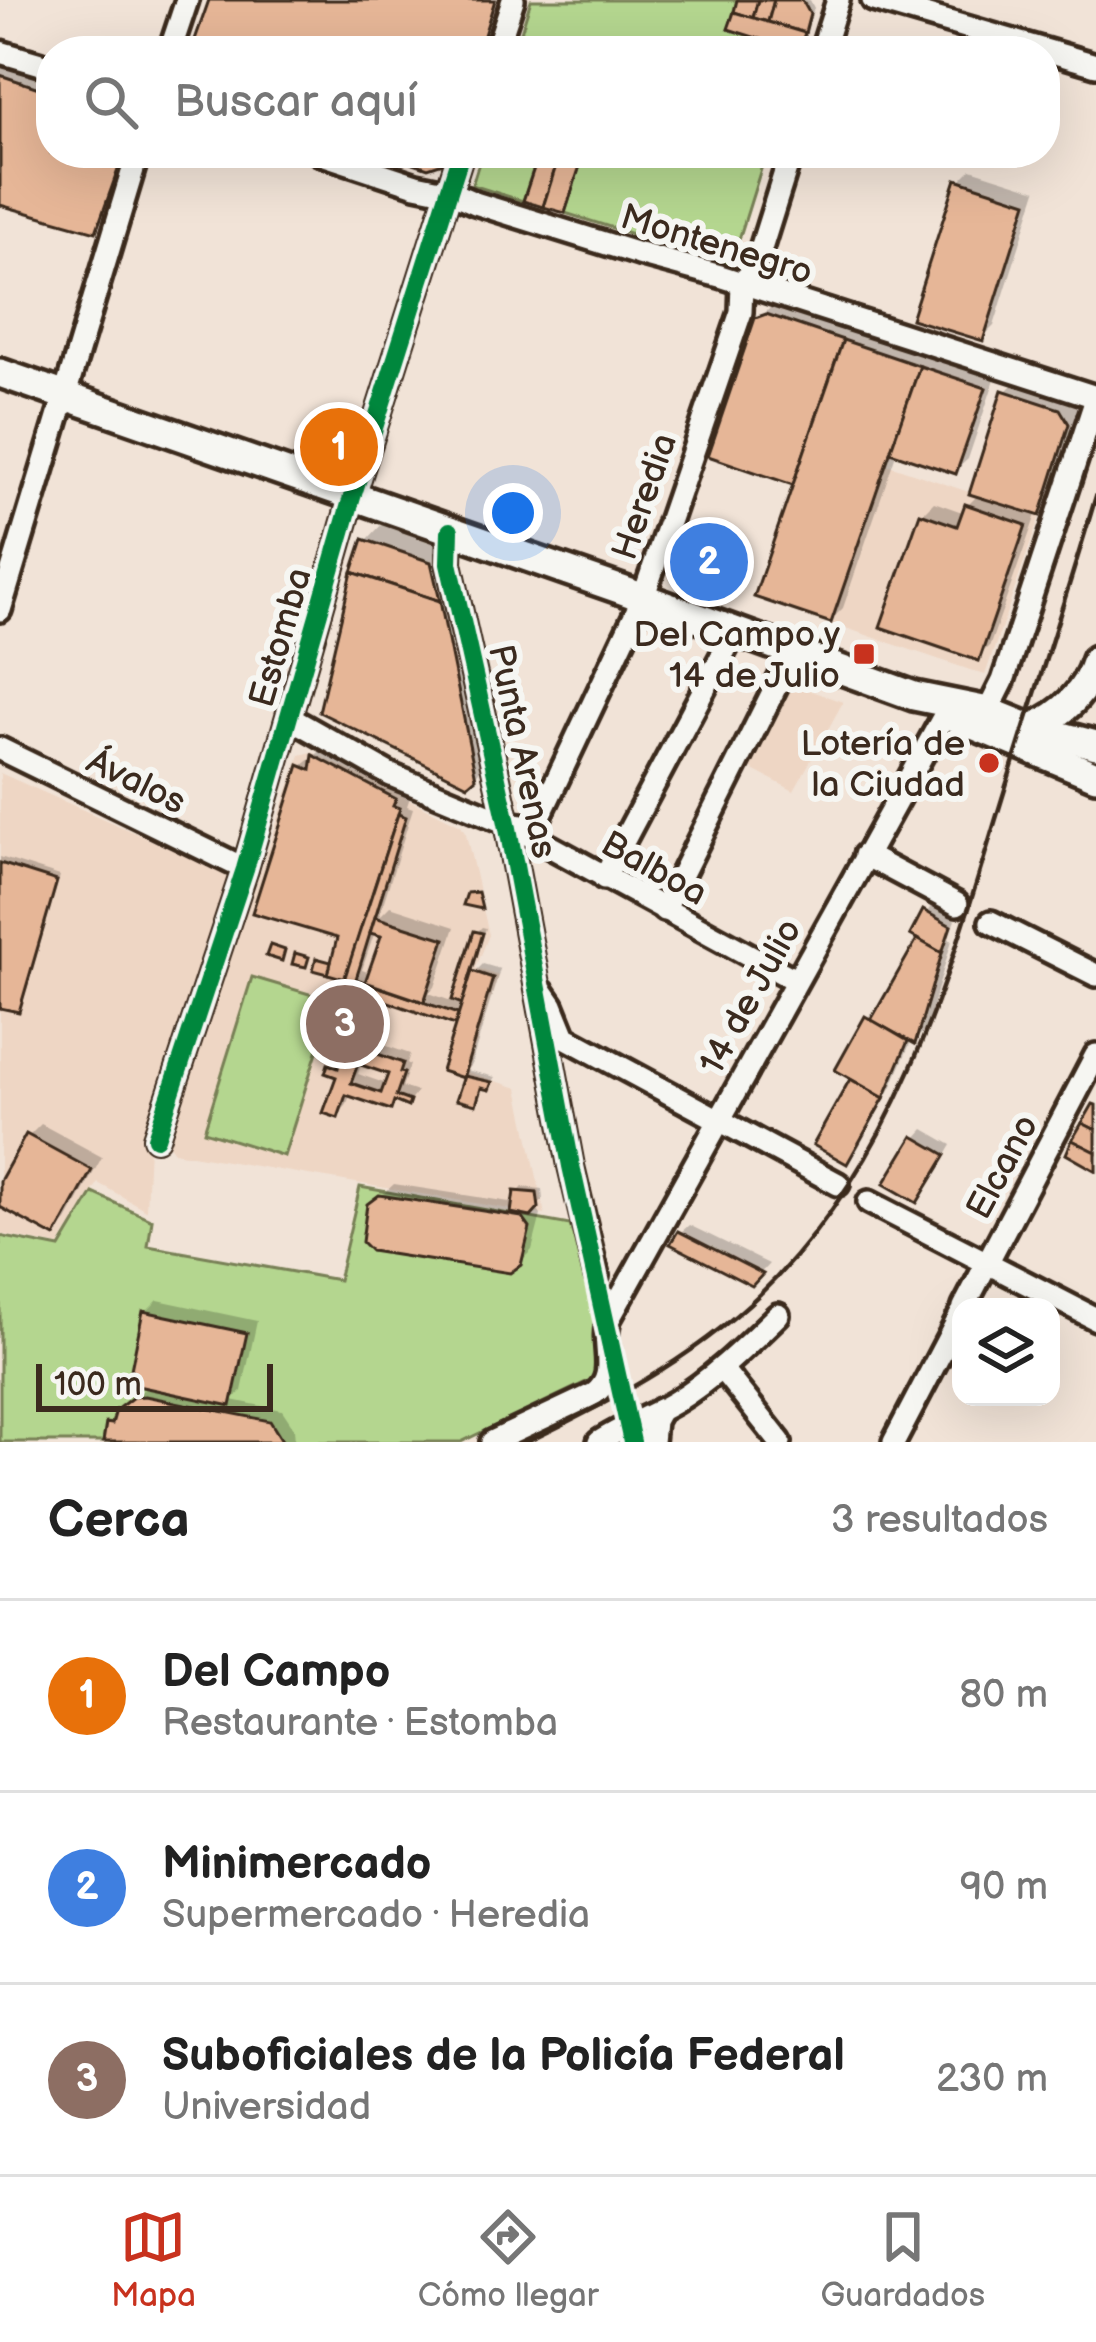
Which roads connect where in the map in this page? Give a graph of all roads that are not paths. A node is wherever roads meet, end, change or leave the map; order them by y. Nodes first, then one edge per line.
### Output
1 (187, 0) edge
2 (513, 0) edge
3 (838, 0) edge
4 (873, 0) edge
5 (175, 36) edge
6 (501, 36) edge
7 (827, 36) edge
8 (997, 36) edge
9 (0, 52) edge
10 (1060, 55) edge
11 (36, 63) edge
12 (1096, 65) edge
13 (133, 168) edge
14 (364, 168) edge
15 (457, 168) edge
16 (786, 168) edge
17 (450, 191) junction
18 (742, 283) junction
19 (0, 373) edge
20 (64, 394) junction
21 (1096, 398) edge
22 (352, 497) junction
23 (450, 531) junction
24 (643, 598) junction
25 (0, 610) edge
26 (735, 631) junction
27 (793, 652) junction
28 (1093, 670) edge
29 (914, 696) junction
30 (988, 712) junction
31 (945, 714) junction
32 (290, 718) junction
33 (1032, 728) junction
34 (0, 749) edge
35 (1094, 749) edge
36 (1096, 776) edge
37 (507, 823) junction
38 (865, 855) junction
39 (245, 869) junction
40 (604, 878) junction
41 (957, 904) dead end
42 (664, 910) junction
43 (992, 922) dead end
44 (1096, 975) edge
45 (795, 980) junction
46 (538, 985) junction
47 (1096, 1055) edge
48 (718, 1121) junction
49 (156, 1138) dead end
50 (838, 1184) dead end
51 (868, 1202) dead end
52 (987, 1263) junction
53 (597, 1276) tunnel mouth
54 (969, 1298) edge
55 (778, 1316) dead end
56 (1096, 1319) edge
57 (952, 1331) edge
58 (722, 1369) junction
59 (660, 1410) junction
60 (608, 1439) edge
61 (492, 1442) edge
62 (652, 1442) edge
63 (780, 1442) edge
64 (894, 1442) edge

1 - 5 street
2 - 6 street
3 - 7 street
4 - 8 street
9 - 11 street
10 - 12 street
13 - 20 street
14 - 17 street, Montenegro
15 - 17 street, Estomba
16 - 18 street, Heredia
17 - 18 street, Montenegro
17 - 22 street, Estomba
18 - 21 street, Montenegro
18 - 24 street, Heredia
19 - 20 main road
20 - 22 main road
20 - 25 street
21 - 30 street
22 - 23 main road
22 - 32 street, Estomba
23 - 24 main road
23 - 37 street, Punta Arenas
24 - 26 main road
24 - 37 street, Heredia
26 - 27 main road
26 - 40 street
27 - 29 main road
27 - 42 street
28 - 33 main road
28 - 35 main road
29 - 30 main road
29 - 31 main road
30 - 33 main road
31 - 36 main road
31 - 38 street, 14 de Julio
32 - 37 street, Balboa
32 - 39 street, Estomba
33 - 35 main road
34 - 39 street, Ávalos
37 - 40 street, Balboa
37 - 46 street, Punta Arenas
38 - 41 street
38 - 45 street, 14 de Julio
39 - 49 street, Estomba
40 - 42 street, Balboa
42 - 45 street, Balboa
43 - 44 street
45 - 48 street, 14 de Julio
46 - 48 street, Punta Arenas
46 - 53 street, Punta Arenas
47 - 52 street, Elcano
48 - 50 street
48 - 61 street, 14 de Julio
51 - 52 street
52 - 54 street, Elcano
52 - 56 street
55 - 58 street
57 - 64 street, Elcano
58 - 59 street
58 - 63 street
59 - 60 street
59 - 62 street

